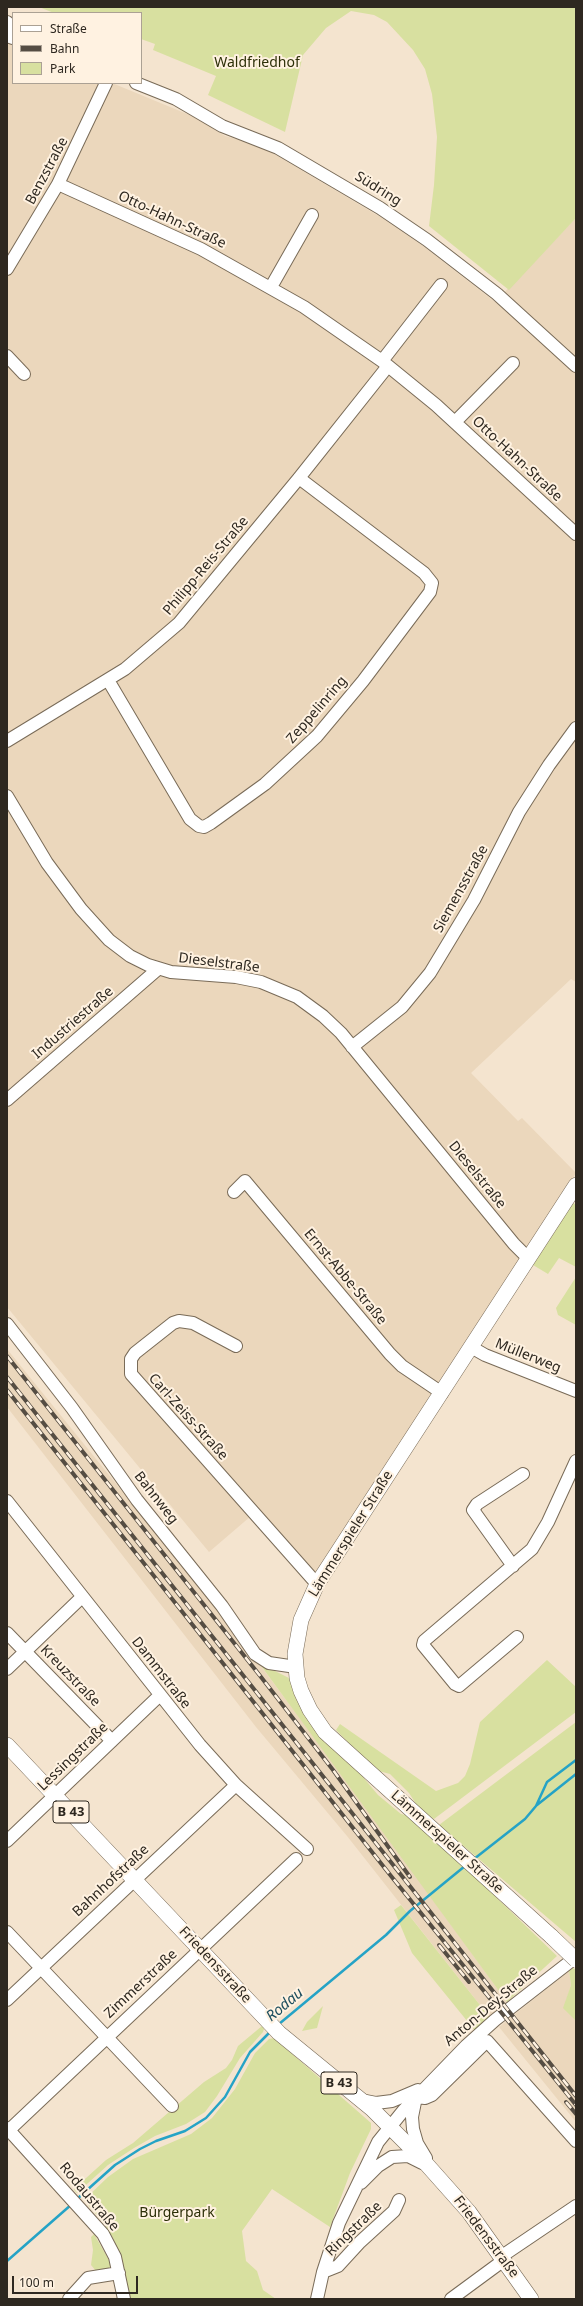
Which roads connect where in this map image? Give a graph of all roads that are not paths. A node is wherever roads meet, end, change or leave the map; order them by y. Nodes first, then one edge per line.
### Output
1 (106, 84) edge
2 (138, 84) edge
3 (58, 184) junction
4 (312, 215) dead end
5 (7, 269) edge
6 (441, 285) dead end
7 (271, 287) junction
8 (7, 356) edge
9 (513, 363) dead end
10 (385, 364) junction
11 (576, 366) edge
12 (24, 374) dead end
13 (455, 422) junction
14 (299, 478) junction
15 (576, 534) edge
16 (108, 680) junction
17 (576, 728) edge
18 (7, 741) edge
19 (8, 800) edge
20 (158, 969) junction
21 (352, 1047) junction
22 (7, 1100) edge
23 (576, 1184) edge
24 (234, 1192) dead end
25 (528, 1258) junction
26 (7, 1324) edge
27 (236, 1346) dead end
28 (471, 1347) junction
29 (576, 1391) edge
30 (442, 1392) junction
31 (576, 1462) edge
32 (523, 1474) dead end
33 (7, 1501) edge
34 (512, 1566) junction
35 (317, 1584) junction
36 (82, 1597) junction
37 (7, 1633) edge
38 (517, 1637) dead end
39 (25, 1652) junction
40 (296, 1667) junction
41 (7, 1669) edge
42 (159, 1696) junction
43 (112, 1741) junction
44 (7, 1745) edge
45 (236, 1785) junction
46 (55, 1795) junction
47 (7, 1841) edge
48 (307, 1849) dead end
49 (296, 1859) dead end
50 (134, 1880) junction
51 (7, 1932) edge
52 (199, 1949) junction
53 (576, 1957) edge
54 (576, 1960) edge
55 (41, 1968) junction
56 (7, 2000) edge
57 (107, 2037) junction
58 (429, 2083) junction
59 (416, 2098) junction
60 (360, 2100) junction
61 (172, 2106) dead end
62 (390, 2127) junction
63 (8, 2130) edge
64 (576, 2141) edge
65 (439, 2178) junction
66 (352, 2193) junction
67 (399, 2200) dead end
68 (576, 2206) edge
69 (503, 2258) junction
70 (323, 2272) junction
71 (120, 2273) junction
72 (69, 2299) edge
73 (124, 2299) edge
74 (317, 2299) edge
75 (451, 2299) edge
76 (531, 2299) edge

1 - 3 street, Benzstraße
2 - 11 street, Südring
3 - 5 street, Benzstraße
3 - 7 street, Otto-Hahn-Straße
4 - 7 street
6 - 10 street
7 - 10 street, Otto-Hahn-Straße
8 - 12 street
9 - 13 street, Otto-Hahn-Straße
10 - 13 street, Otto-Hahn-Straße
10 - 14 street, Philipp-Reis-Straße
13 - 15 street, Otto-Hahn-Straße
14 - 16 street, Philipp-Reis-Straße
14 - 16 street, Zeppelinring
16 - 18 street, Philipp-Reis-Straße
17 - 21 street, Siemensstraße
19 - 20 street, Dieselstraße
20 - 21 street, Dieselstraße
20 - 22 street, Industriestraße
21 - 25 street, Dieselstraße
23 - 25 main road, Lämmerspieler Straße
24 - 30 street, Ernst-Abbe-Straße
25 - 28 main road, Lämmerspieler Straße
26 - 40 street, Bahnweg
27 - 35 street, Carl-Zeiss-Straße
28 - 29 street, Müllerweg
28 - 30 main road, Lämmerspieler Straße
30 - 35 main road, Lämmerspieler Straße
31 - 34 street
32 - 34 street
33 - 36 street, Dammstraße
34 - 38 street
35 - 40 main road, Lämmerspieler Straße
36 - 39 street
36 - 42 street, Dammstraße
37 - 39 street, Kreuzstraße
39 - 41 street
39 - 43 street, Kreuzstraße
40 - 54 main road, Lämmerspieler Straße, bridge
42 - 43 street, Lessingstraße
42 - 45 street, Dammstraße
43 - 46 street, Lessingstraße
44 - 46 main road, B 43
45 - 48 street, Dammstraße
45 - 50 street, Bahnhofstraße
46 - 47 street, Lessingstraße
46 - 50 main road, B 43
49 - 52 street, Zimmerstraße
50 - 52 main road, Friedensstraße / B 43
50 - 55 street, Bahnhofstraße
51 - 55 street
52 - 57 street, Zimmerstraße
52 - 60 main road, Friedensstraße / B 43
53 - 58 street, Anton-Dey-Straße
55 - 56 street, Bahnhofstraße
55 - 57 street
57 - 61 street
57 - 63 street, Zimmerstraße
58 - 59 street, Anton-Dey-Straße
58 - 60 street, Anton-Dey-Straße
59 - 62 street, Anton-Dey-Straße
59 - 64 street
59 - 65 street, Friedensstraße
60 - 62 main road, Friedensstraße / B 43
62 - 65 main road, Friedensstraße / B 43
62 - 66 street, Ringstraße
63 - 71 street, Rodaustraße
65 - 66 street, Ringstraße
65 - 69 main road, Friedensstraße / B 43
66 - 70 street, Ringstraße
67 - 70 street, Ringstraße
68 - 69 street
69 - 75 street
69 - 76 main road, Friedensstraße / B 43
70 - 74 street, Ringstraße
71 - 72 street
71 - 73 street, Rodaustraße

